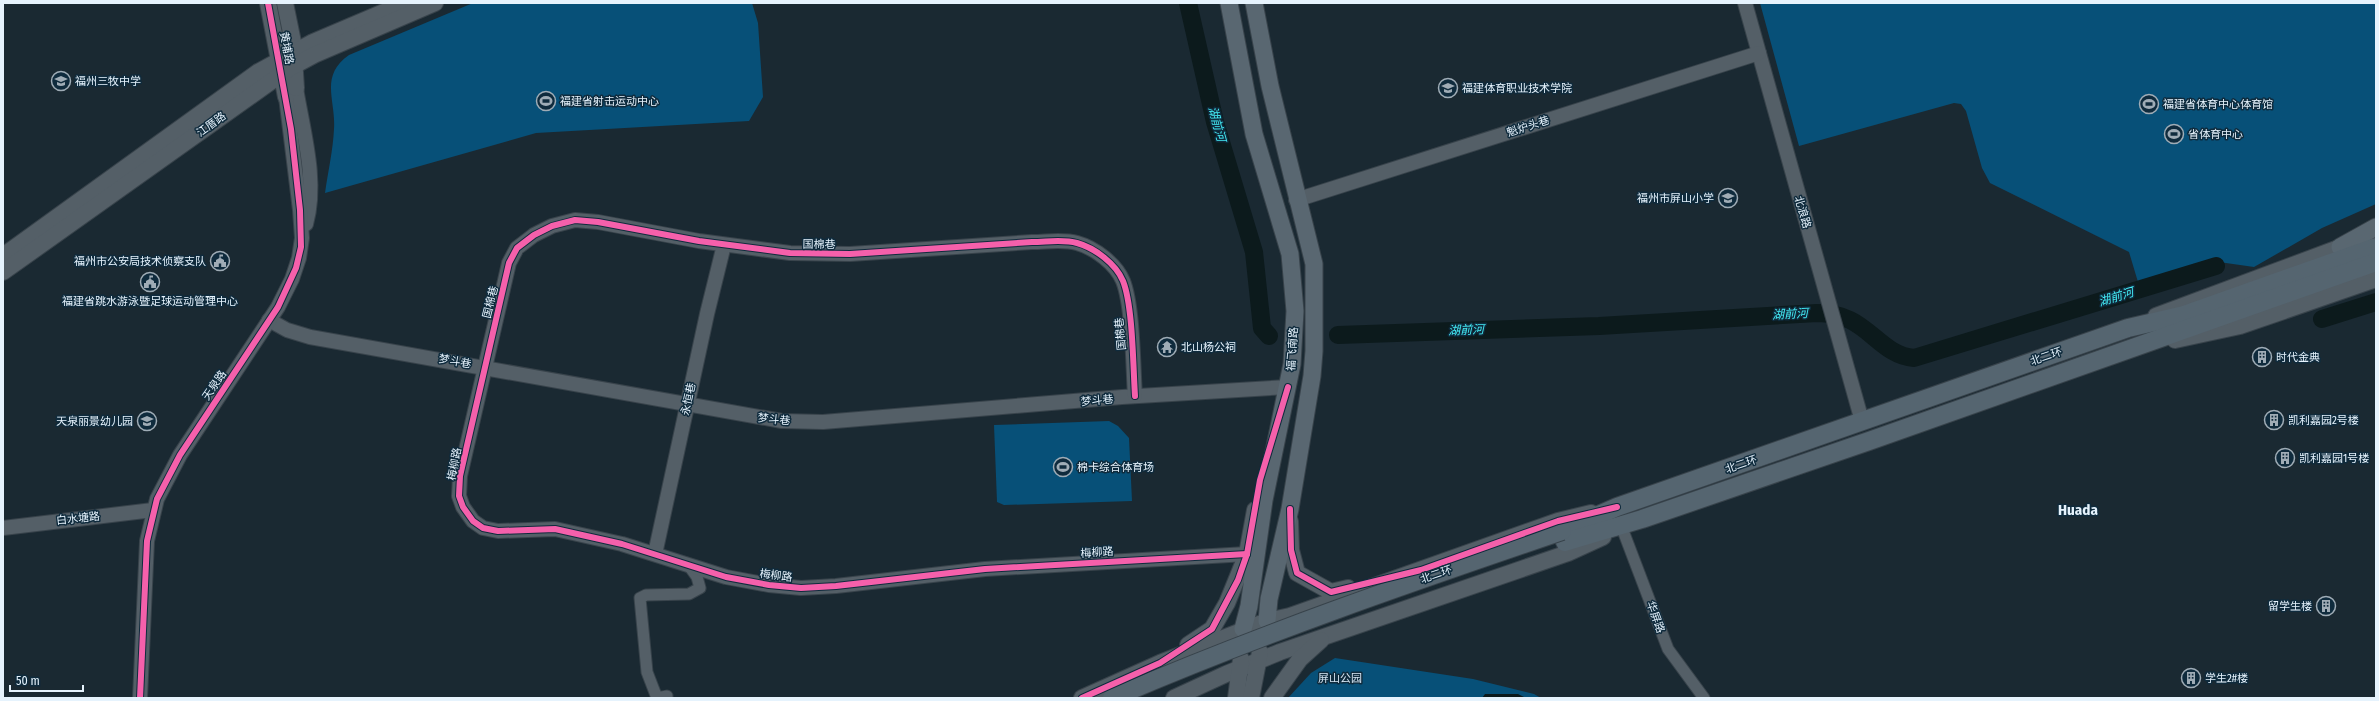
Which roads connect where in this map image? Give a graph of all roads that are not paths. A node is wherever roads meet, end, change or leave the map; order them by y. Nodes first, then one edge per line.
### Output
1 (268, 3) edge
2 (285, 3) edge
3 (405, 3) edge
4 (435, 3) edge
5 (1229, 3) edge
6 (1254, 3) edge
7 (1745, 3) edge
8 (1759, 52) junction
9 (294, 58) junction
10 (280, 67) junction
11 (291, 92) junction
12 (1296, 200) junction
13 (2376, 227) edge
14 (2376, 234) edge
15 (724, 245) junction
16 (2340, 247) junction
17 (2376, 247) edge
18 (3, 256) edge
19 (2376, 262) edge
20 (3, 272) edge
21 (2376, 279) edge
22 (269, 320) junction
23 (2186, 321) junction
24 (2128, 328) junction
25 (2136, 348) junction
26 (484, 366) junction
27 (1288, 387) junction
28 (1135, 396) junction
29 (686, 405) junction
30 (1862, 421) junction
31 (1617, 507) junction
32 (1290, 509) junction
33 (153, 510) junction
34 (1642, 519) junction
35 (3, 528) edge
36 (1622, 528) junction
37 (1564, 537) junction
38 (655, 554) junction
39 (1247, 554) junction
40 (689, 566) junction
41 (1421, 570) junction
42 (1367, 588) junction
43 (1377, 619) junction
44 (1267, 621) junction
45 (1243, 629) joint
46 (1327, 635) junction
47 (1258, 660) junction
48 (1160, 663) junction
49 (1240, 668) junction
50 (139, 694) edge
51 (1112, 694) edge
52 (667, 698) edge
53 (1082, 698) edge
54 (1143, 698) edge
55 (1174, 698) edge
56 (1236, 698) edge
57 (1250, 698) edge
58 (1272, 698) edge
59 (1704, 698) edge

1 - 10 main road, 黄埔路
2 - 9 main road, 黄埔路
3 - 9 main road, 江厝路
4 - 9 main road, 江厝路
5 - 27 main road, 福飞南路
6 - 12 main road, 福飞南路
7 - 8 street, 北浪路
8 - 12 street, 魁炉头巷
8 - 30 street, 北浪路
9 - 10 main road, 江厝路
9 - 11 main road, 黄埔路
10 - 11 main road, 黄埔路
10 - 18 main road, 江厝路
10 - 20 main road, 江厝路
11 - 22 street, 天泉路
12 - 32 main road, 福飞南路
13 - 16 main road
14 - 16 main road
15 - 26 street, 国棉巷
15 - 28 street, 国棉巷
15 - 29 street, 永恒巷
16 - 24 main road
17 - 23 highway, 北二环
19 - 23 highway, 北二环
21 - 25 main road
22 - 26 street, 梦斗巷
22 - 33 street, 天泉路
23 - 24 highway, 北二环
23 - 25 highway, 北二环
24 - 30 highway, 北二环
25 - 34 highway, 北二环
26 - 29 street, 梦斗巷
26 - 38 street, 梅柳路
27 - 28 street, 梦斗巷
27 - 39 main road
27 - 45 main road, 福飞南路
28 - 29 street, 梦斗巷
29 - 38 street, 永恒巷
30 - 31 highway, 北二环
31 - 37 highway, 北二环
31 - 41 main road
32 - 41 main road
32 - 44 main road, 福飞南路
33 - 35 street, 白水塘路
33 - 50 street, 天泉路
34 - 36 main road
34 - 37 highway, 北二环
36 - 43 main road
36 - 59 street, 华屏路
37 - 51 highway, 北二环, bridge
37 - 54 highway, 北二环
38 - 40 street, 梅柳路
39 - 40 street, 梅柳路
39 - 48 main road
40 - 52 street
41 - 42 main road
42 - 43 main road
42 - 44 main road
43 - 46 main road
44 - 47 main road, 福飞南路
44 - 48 main road
45 - 49 main road, 福飞南路
46 - 47 main road
46 - 58 main road
47 - 49 main road
47 - 57 main road, 福飞南路
48 - 51 main road
49 - 55 main road
49 - 56 main road, 福飞南路
51 - 53 main road

